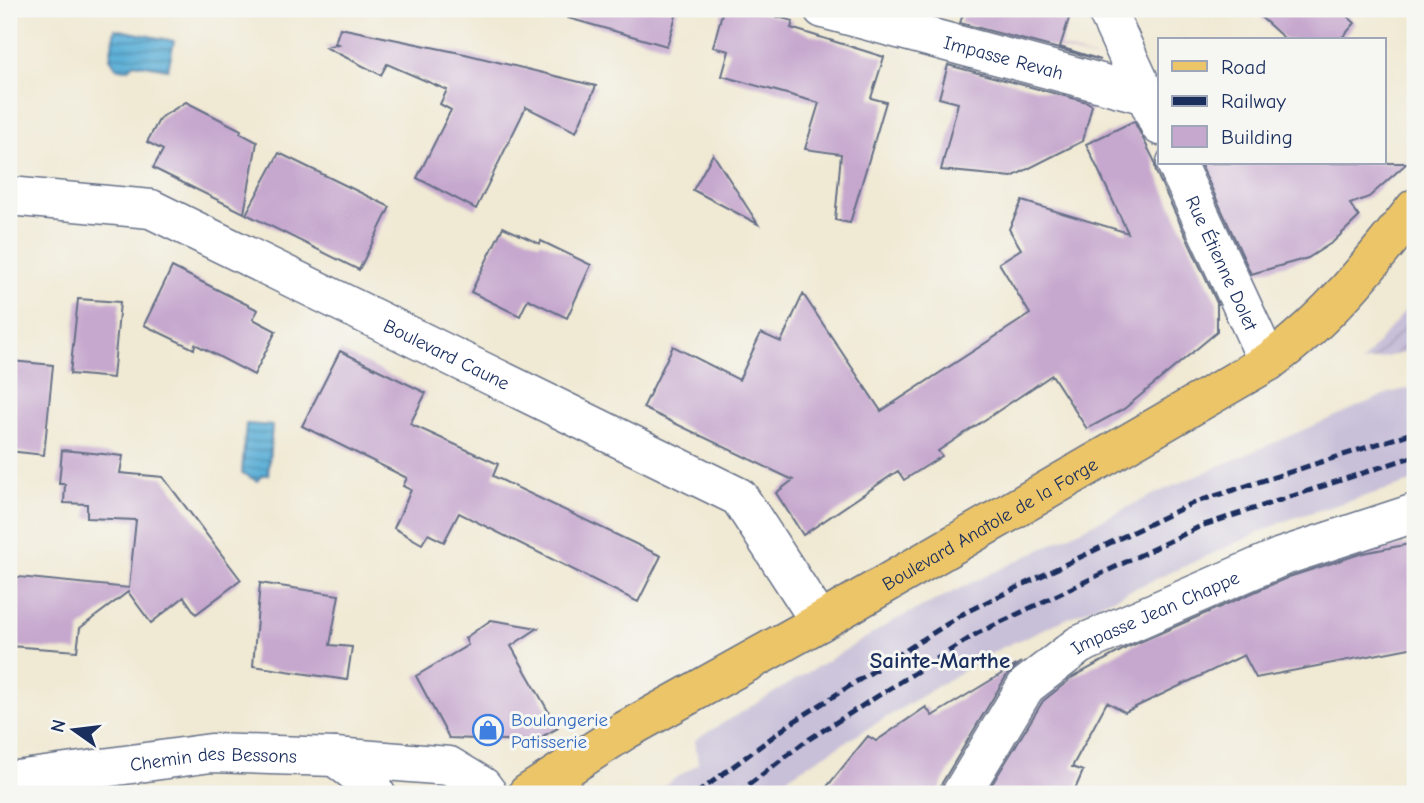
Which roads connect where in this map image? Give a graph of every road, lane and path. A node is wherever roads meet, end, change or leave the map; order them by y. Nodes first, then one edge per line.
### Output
1 (823, 9) edge
2 (1106, 9) edge
3 (1153, 110) edge
4 (1176, 164) edge
5 (9, 196) edge
6 (1415, 208) edge
7 (1268, 362) junction
8 (1415, 513) edge
9 (820, 622) junction
10 (335, 757) junction
11 (9, 780) edge
12 (376, 794) edge
13 (488, 794) edge
14 (527, 794) edge
15 (961, 794) edge

1 - 3 street, Impasse Revah
2 - 3 street
4 - 7 street, Rue Étienne Dolet
5 - 9 street, Boulevard Caune
6 - 7 main road, Boulevard Anatole de la Forge
7 - 9 main road, Boulevard Anatole de la Forge
8 - 15 street, Impasse Jean Chappe
9 - 14 main road, Boulevard Anatole de la Forge
10 - 11 street, Chemin des Bessons
10 - 12 street
10 - 13 street, Chemin des Bessons

